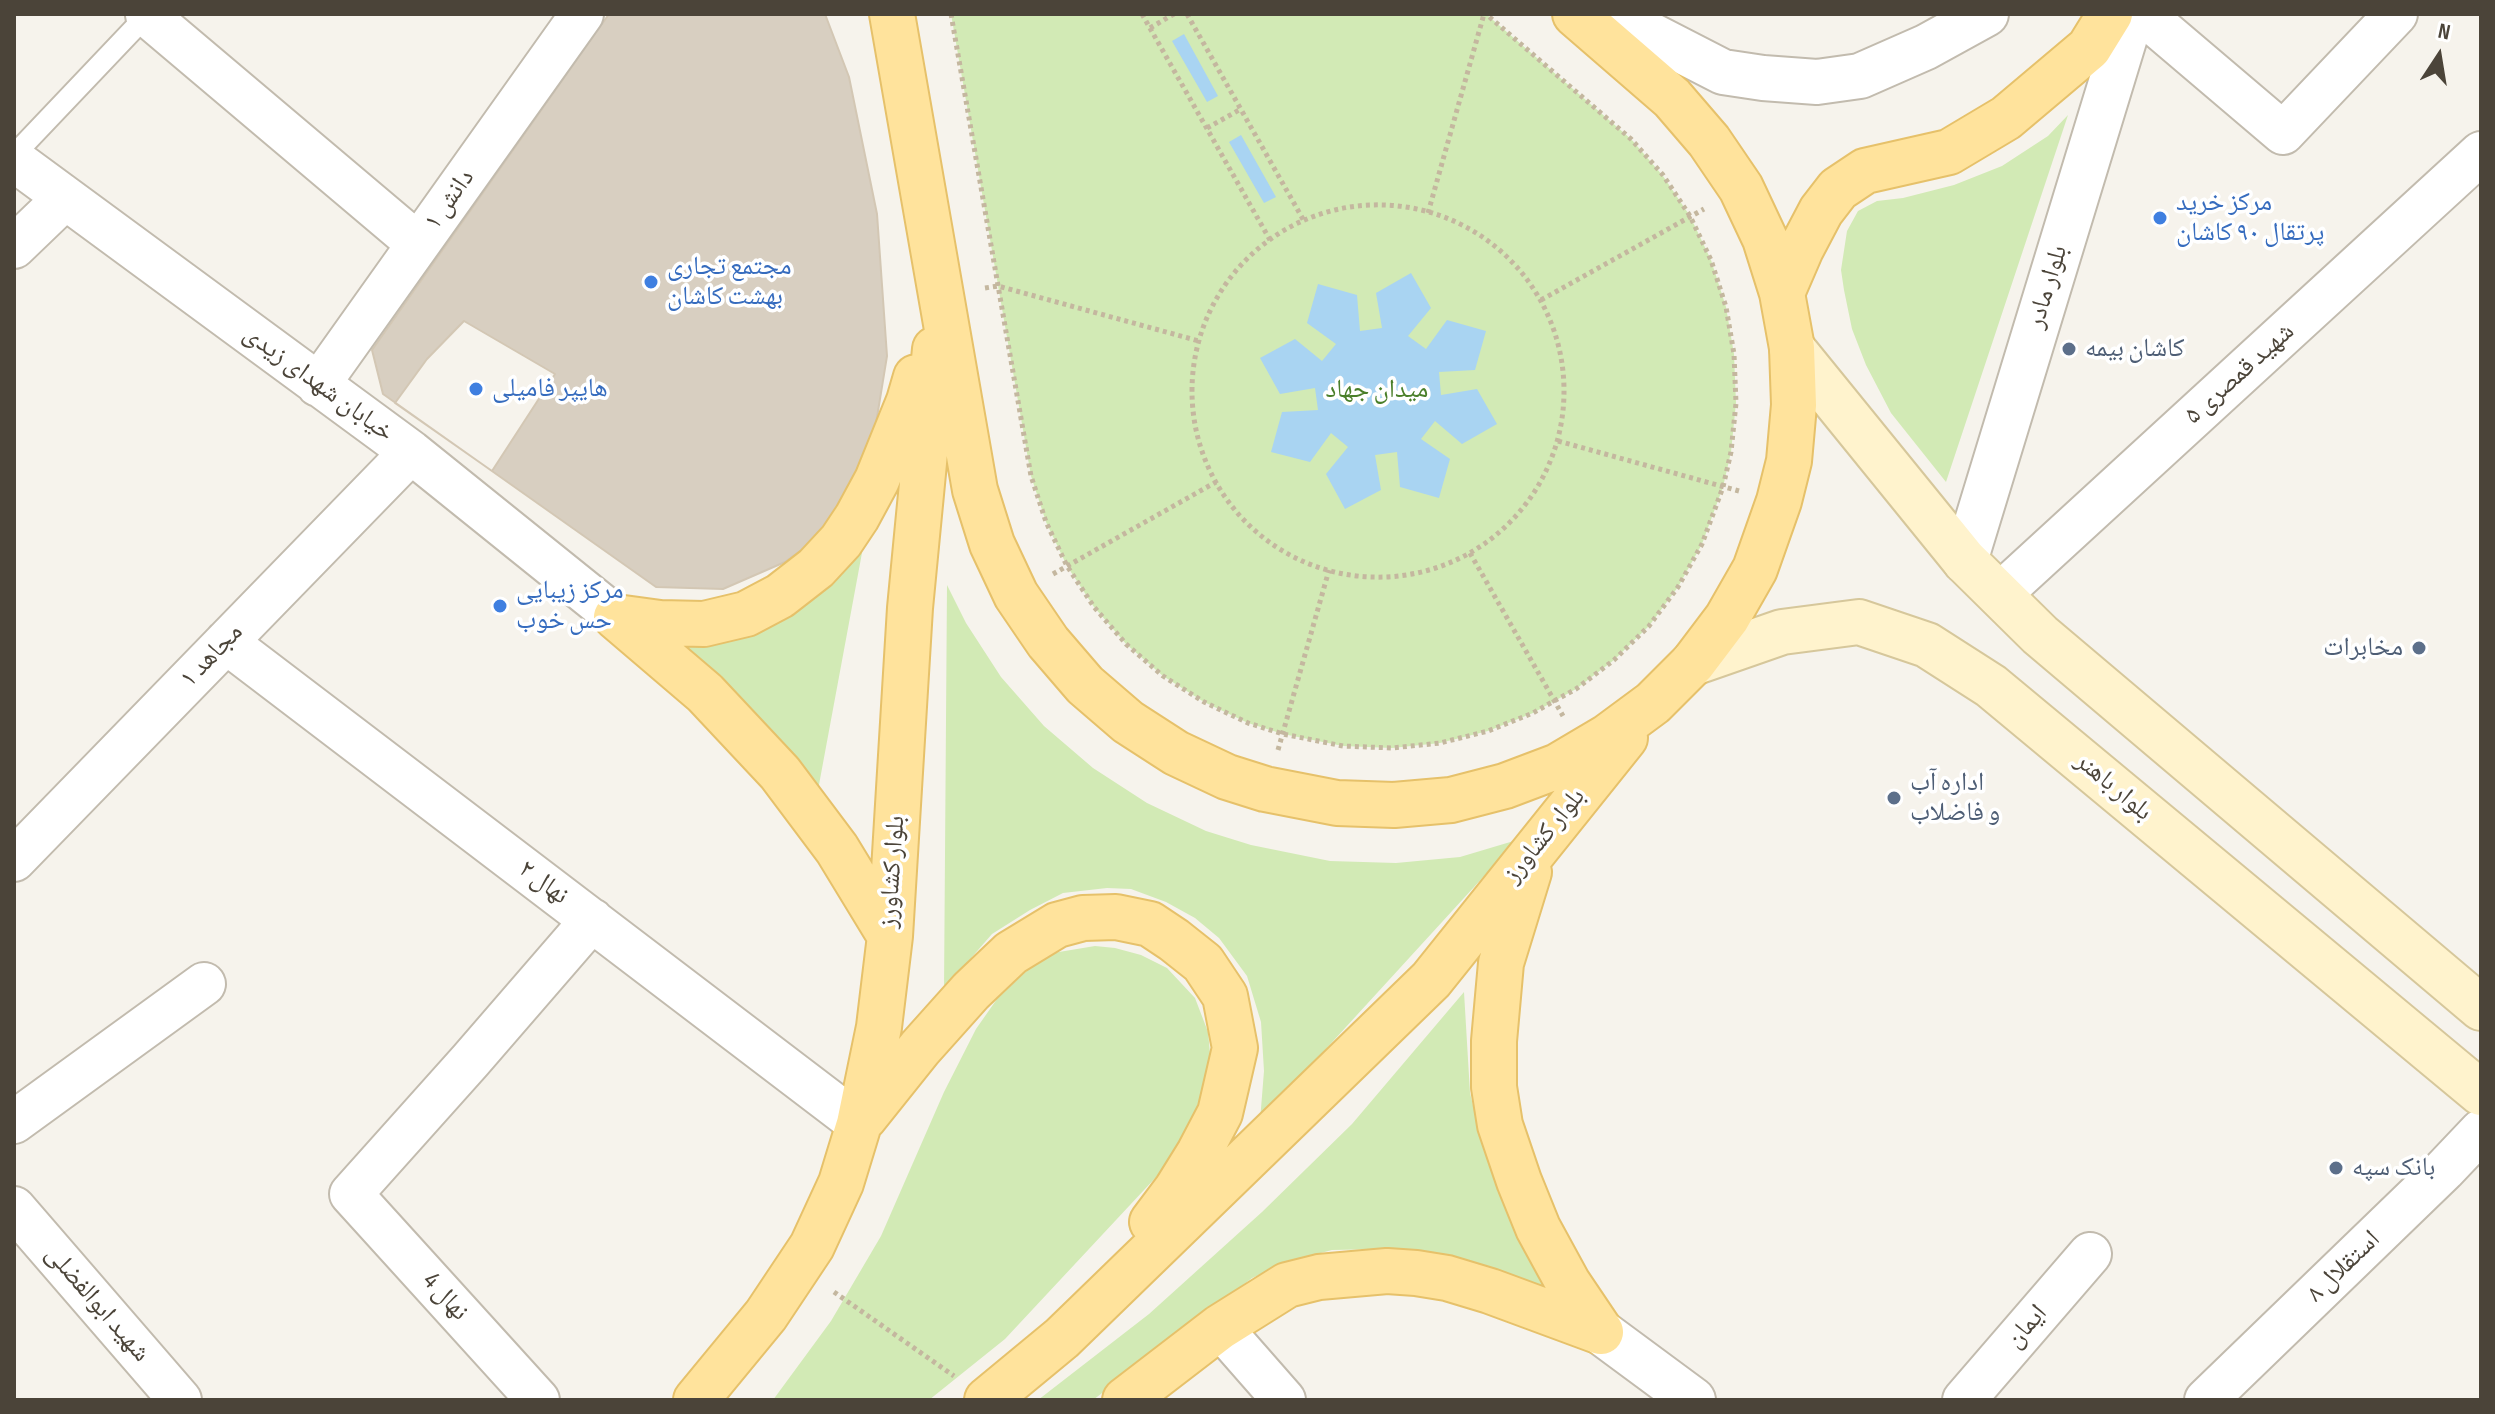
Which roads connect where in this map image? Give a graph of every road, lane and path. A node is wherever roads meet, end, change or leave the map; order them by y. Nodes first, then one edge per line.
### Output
1 (582, 14) edge
2 (892, 14) edge
3 (951, 14) edge
4 (1142, 14) edge
5 (1174, 14) edge
6 (1187, 14) edge
7 (1485, 14) edge
8 (1575, 14) edge
9 (1610, 14) edge
10 (1986, 14) edge
11 (2110, 14) edge
12 (2132, 14) edge
13 (2143, 14) edge
14 (2396, 14) edge
15 (147, 15) edge
16 (1150, 28) junction
17 (1241, 109) junction
18 (1207, 128) junction
19 (2481, 153) edge
20 (14, 157) edge
21 (1741, 188) junction
22 (65, 198) junction
23 (1428, 213) junction
24 (1690, 216) junction
25 (1304, 221) junction
26 (1270, 240) junction
27 (418, 244) junction
28 (14, 247) edge
29 (998, 286) junction
30 (1782, 293) junction
31 (941, 295) junction
32 (1541, 300) junction
33 (1199, 341) junction
34 (1792, 348) junction
35 (318, 385) junction
36 (1558, 441) junction
37 (411, 452) junction
38 (1216, 482) junction
39 (1723, 487) junction
40 (1779, 501) junction
41 (1470, 553) junction
42 (1965, 561) junction
43 (1067, 566) junction
44 (1329, 570) junction
45 (1016, 595) junction
46 (1999, 595) junction
47 (616, 617) junction
48 (226, 642) junction
49 (1693, 663) junction
50 (1554, 701) junction
51 (1653, 703) junction
52 (1283, 734) junction
53 (1583, 751) junction
54 (1265, 789) junction
55 (1536, 846) junction
56 (14, 860) edge
57 (592, 920) junction
58 (890, 936) junction
59 (204, 984) dead end
60 (2481, 1008) edge
61 (2481, 1093) edge
62 (14, 1122) edge
63 (859, 1124) junction
64 (2481, 1131) edge
65 (14, 1208) edge
66 (2090, 1254) dead end
67 (798, 1267) junction
68 (1220, 1327) junction
69 (1601, 1332) junction
70 (1062, 1338) junction
71 (180, 1400) edge
72 (538, 1400) edge
73 (696, 1400) edge
74 (987, 1400) edge
75 (1125, 1400) edge
76 (1284, 1400) edge
77 (1693, 1400) edge
78 (1964, 1400) edge
79 (2206, 1400) edge

1 - 27 street, دانش ۱
2 - 31 main road
3 - 29 path
4 - 16 path
5 - 16 path
6 - 17 path
7 - 23 path
7 - 24 path
8 - 21 main road
9 - 10 street
11 - 30 main road
12 - 42 street, بلوار مادر
13 - 14 street
15 - 20 lane
15 - 27 street
16 - 18 path
17 - 18 path
17 - 25 path
18 - 26 path
19 - 46 street, شهید قمصری ۵
20 - 22 street, خیابان شهدای زیدی
21 - 24 path
21 - 30 main road
22 - 28 street
22 - 35 street, خیابان شهدای زیدی
23 - 25 path
23 - 32 path
24 - 32 path
24 - 39 path
25 - 26 path
26 - 33 path
27 - 35 street, دانش ۱
29 - 31 path
29 - 33 path
29 - 43 path
30 - 34 main road
31 - 45 main road
31 - 47 main road
31 - 58 main road, بلوار کشاورز
32 - 36 path
33 - 38 path
34 - 40 main road
34 - 42 main road
35 - 37 street, خیابان شهدای زیدی
36 - 39 path
36 - 41 path
37 - 47 street, خیابان شهدای زیدی
37 - 48 street, مجاهد ۱
38 - 43 path
38 - 44 path
39 - 40 path
39 - 50 path
40 - 49 main road
41 - 44 path
41 - 50 path
42 - 46 main road
43 - 45 path
43 - 52 path
44 - 52 path
45 - 54 main road
46 - 60 main road
47 - 58 main road
48 - 56 street, مجاهد ۱
48 - 57 street, نهال ۲
49 - 51 main road
49 - 61 main road, بلوار باهنر
50 - 52 path
50 - 53 path
51 - 53 main road
51 - 55 main road, بلوار کشاورز
52 - 54 path
53 - 54 main road
55 - 69 main road
55 - 70 main road, بلوار کشاورز
57 - 63 street, نهال ۲
57 - 72 street, نهال 4
58 - 63 main road, بلوار کشاورز
59 - 62 street
63 - 67 main road, بلوار کشاورز
63 - 70 main road
64 - 79 street, استقلال ۸
65 - 71 street, شهید ابوالفضلی
66 - 78 street, ایمان
67 - 73 main road, بلوار کشاورز
67 - 74 path
68 - 69 main road
68 - 75 main road
68 - 76 street
69 - 77 street
70 - 74 main road, بلوار کشاورز

